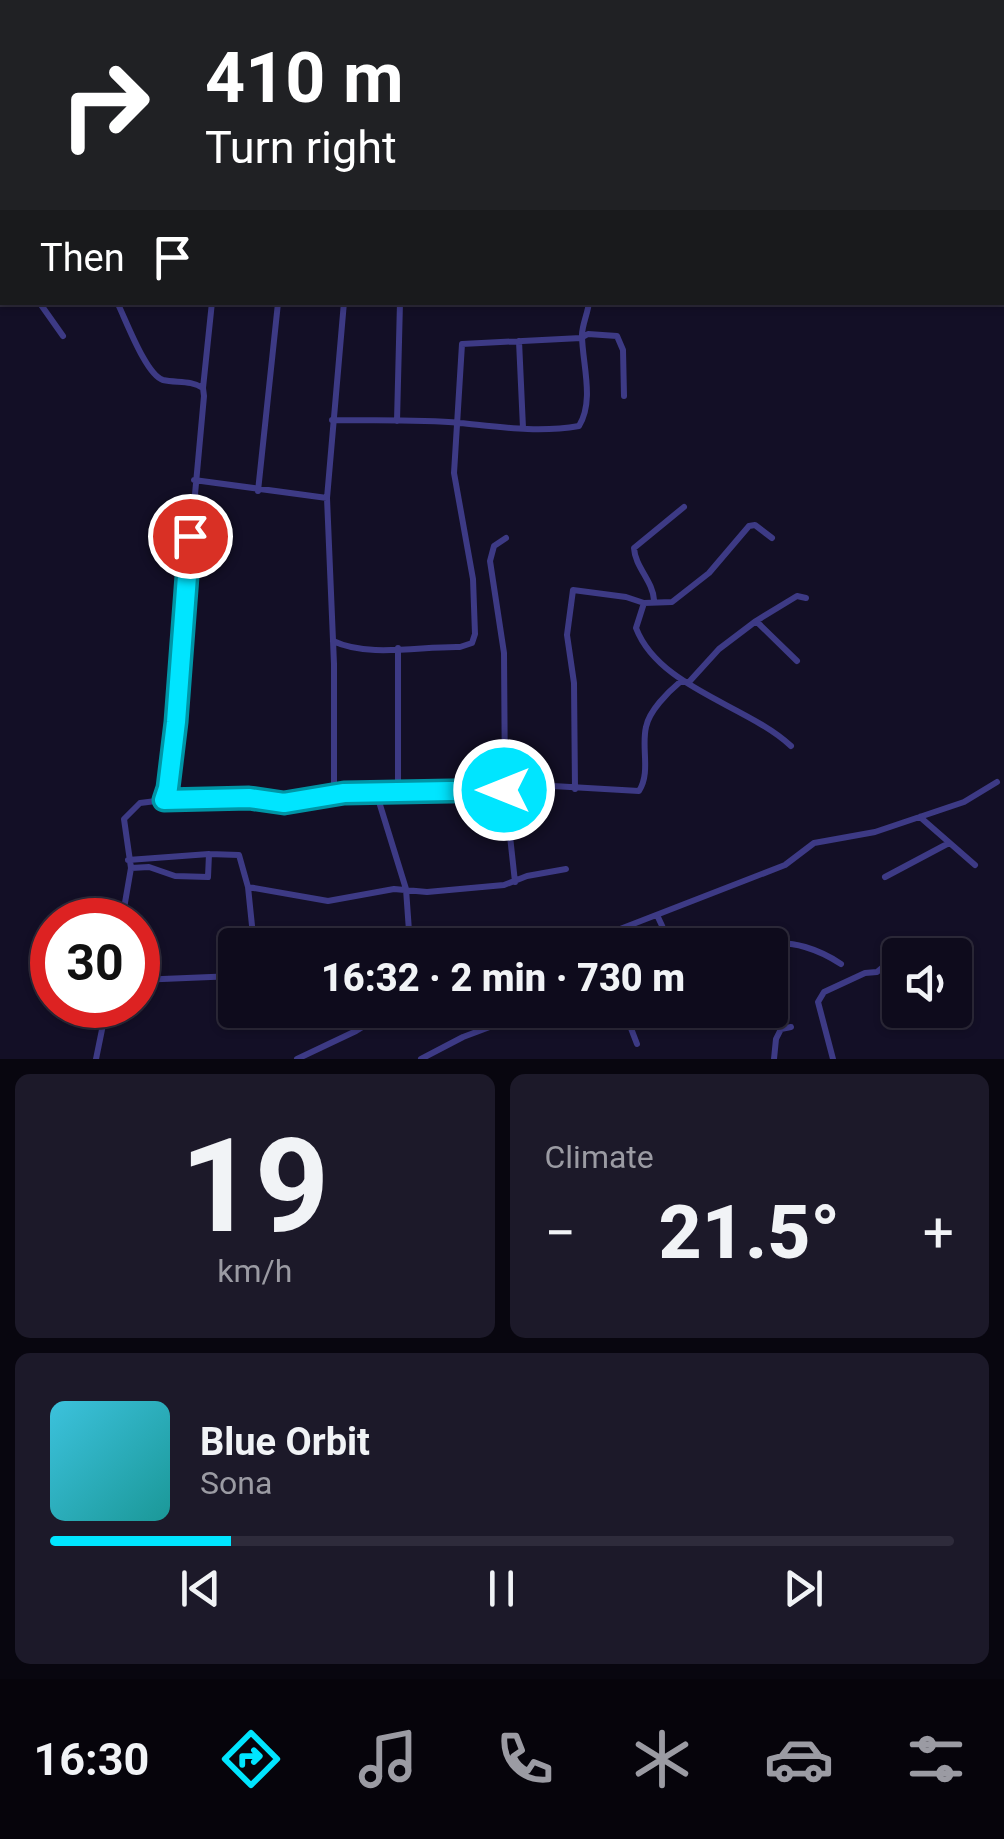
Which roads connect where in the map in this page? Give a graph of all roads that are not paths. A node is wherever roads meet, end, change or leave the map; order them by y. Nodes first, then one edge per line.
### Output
1 (41, 305) edge
2 (119, 305) edge
3 (212, 305) edge
4 (278, 305) edge
5 (344, 305) edge
6 (400, 305) edge
7 (589, 305) edge
8 (63, 336) dead end
9 (582, 338) junction
10 (519, 341) junction
11 (203, 388) junction
12 (624, 396) dead end
13 (332, 420) junction
14 (397, 421) junction
15 (460, 423) junction
16 (524, 428) junction
17 (194, 480) junction
18 (258, 491) junction
19 (328, 498) junction
20 (684, 506) dead end
21 (506, 538) dead end
22 (772, 538) dead end
23 (806, 598) dead end
24 (654, 600) junction
25 (644, 602) junction
26 (756, 622) junction
27 (333, 641) junction
28 (398, 648) junction
29 (796, 661) dead end
30 (689, 682) junction
31 (791, 746) dead end
32 (997, 782) dead end
33 (398, 790) junction
34 (504, 790) junction
35 (575, 790) junction
36 (376, 792) junction
37 (334, 794) junction
38 (164, 800) junction
39 (919, 816) junction
40 (949, 843) junction
41 (208, 854) junction
42 (130, 864) junction
43 (974, 864) dead end
44 (566, 869) dead end
45 (885, 877) dead end
46 (515, 882) junction
47 (248, 886) junction
48 (406, 889) junction
49 (125, 898) edge
50 (658, 915) junction
51 (252, 928) edge
52 (409, 928) edge
53 (630, 928) edge
54 (664, 928) edge
55 (788, 942) edge
56 (841, 964) dead end
57 (882, 968) edge
58 (218, 977) edge
59 (160, 979) edge
60 (791, 1027) dead end
61 (102, 1028) edge
62 (361, 1028) edge
63 (482, 1028) edge
64 (631, 1028) edge
65 (637, 1044) dead end
66 (310, 1056) edge
67 (96, 1059) edge
68 (297, 1059) edge
69 (421, 1059) edge
70 (774, 1059) edge
71 (833, 1059) edge

1 - 8 street
2 - 11 street
3 - 11 street
4 - 18 street
5 - 13 street
6 - 14 street
7 - 9 street
9 - 10 street
9 - 12 street
9 - 16 street
10 - 15 street
10 - 16 street
11 - 17 street
13 - 14 street
13 - 19 street
14 - 15 street
15 - 16 street
15 - 28 street
17 - 18 street
17 - 38 street
18 - 19 street
19 - 27 street
20 - 24 street
21 - 34 street
22 - 24 street
23 - 26 street
24 - 25 street
25 - 30 street
25 - 35 street
26 - 29 street
26 - 30 street
27 - 28 street
27 - 37 street
28 - 33 street
30 - 31 street
30 - 35 street
32 - 39 street
33 - 34 street
33 - 36 street
34 - 35 street
34 - 46 street
36 - 37 street
36 - 48 street
37 - 38 street
38 - 42 street
39 - 40 street
39 - 50 street
40 - 43 street
40 - 45 street
41 - 42 street
41 - 42 street
41 - 47 street
42 - 49 street
44 - 46 street
46 - 48 street
47 - 48 street
47 - 51 street
48 - 52 street
50 - 53 street
50 - 54 street
55 - 56 street
57 - 71 street
58 - 59 street
60 - 70 street
61 - 67 street
62 - 66 street
63 - 69 street
64 - 65 street
66 - 68 street

